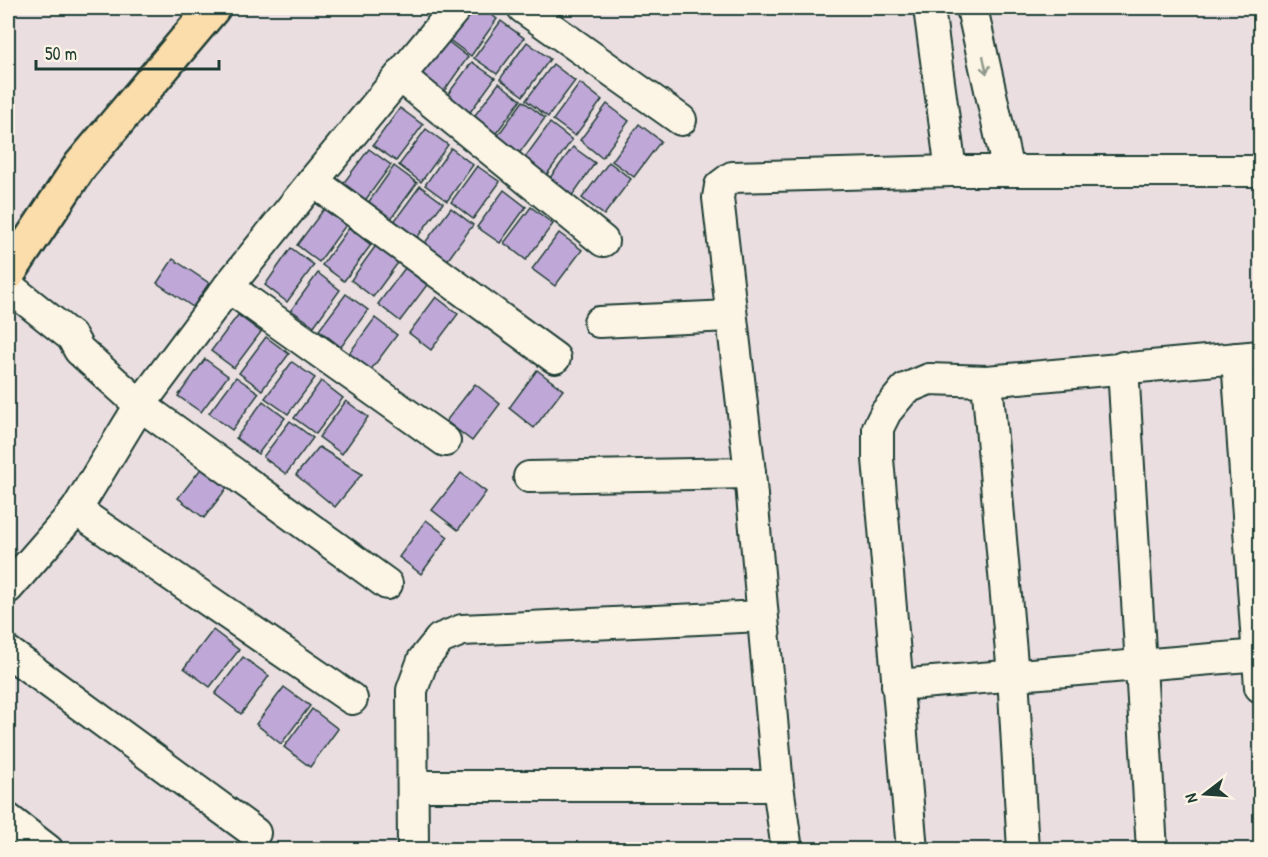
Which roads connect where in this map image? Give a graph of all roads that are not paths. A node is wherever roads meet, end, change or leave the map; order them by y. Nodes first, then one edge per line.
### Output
1 (456, 8) edge
2 (523, 8) edge
3 (929, 8) edge
4 (972, 8) edge
5 (202, 12) edge
6 (400, 76) junction
7 (681, 120) dead end
8 (951, 171) junction
9 (1008, 171) junction
10 (1260, 171) edge
11 (313, 181) junction
12 (603, 241) dead end
13 (8, 274) edge
14 (8, 286) edge
15 (228, 287) junction
16 (8, 308) edge
17 (730, 316) junction
18 (599, 322) dead end
19 (79, 350) junction
20 (1249, 357) edge
21 (555, 358) dead end
22 (1123, 367) junction
23 (987, 381) junction
24 (140, 405) junction
25 (445, 441) dead end
26 (750, 473) junction
27 (529, 477) dead end
28 (75, 510) junction
29 (387, 584) dead end
30 (8, 588) edge
31 (762, 616) junction
32 (8, 652) edge
33 (1259, 655) edge
34 (1141, 665) junction
35 (1013, 675) junction
36 (897, 684) junction
37 (1260, 687) edge
38 (352, 699) dead end
39 (414, 786) junction
40 (778, 786) junction
41 (8, 819) edge
42 (255, 833) dead end
43 (48, 849) edge
44 (413, 849) edge
45 (787, 849) edge
46 (912, 849) edge
47 (1023, 849) edge
48 (1152, 849) edge

1 - 6 street
2 - 7 street
3 - 8 street
4 -> 9 street
5 - 13 main road
6 - 11 street
6 - 12 street
8 - 9 street
8 - 17 street
9 - 10 street
11 - 15 street
11 - 21 street
14 - 19 street
15 - 24 street
15 - 25 street
16 - 19 street
17 - 18 street
17 - 26 street
19 - 24 street
20 - 22 street
20 - 33 street
22 - 23 street
22 - 34 street
23 - 35 street
23 - 36 street
24 - 28 street
24 - 29 street
26 - 27 street
26 - 31 street
28 - 30 street
28 - 38 street
31 - 39 street
31 - 40 street
32 - 42 street
33 - 34 street
33 - 37 street
34 - 35 street
34 - 48 street
35 - 36 street
35 - 47 street
36 - 46 street
39 - 40 street
39 - 44 street
40 - 45 street
41 - 43 street

